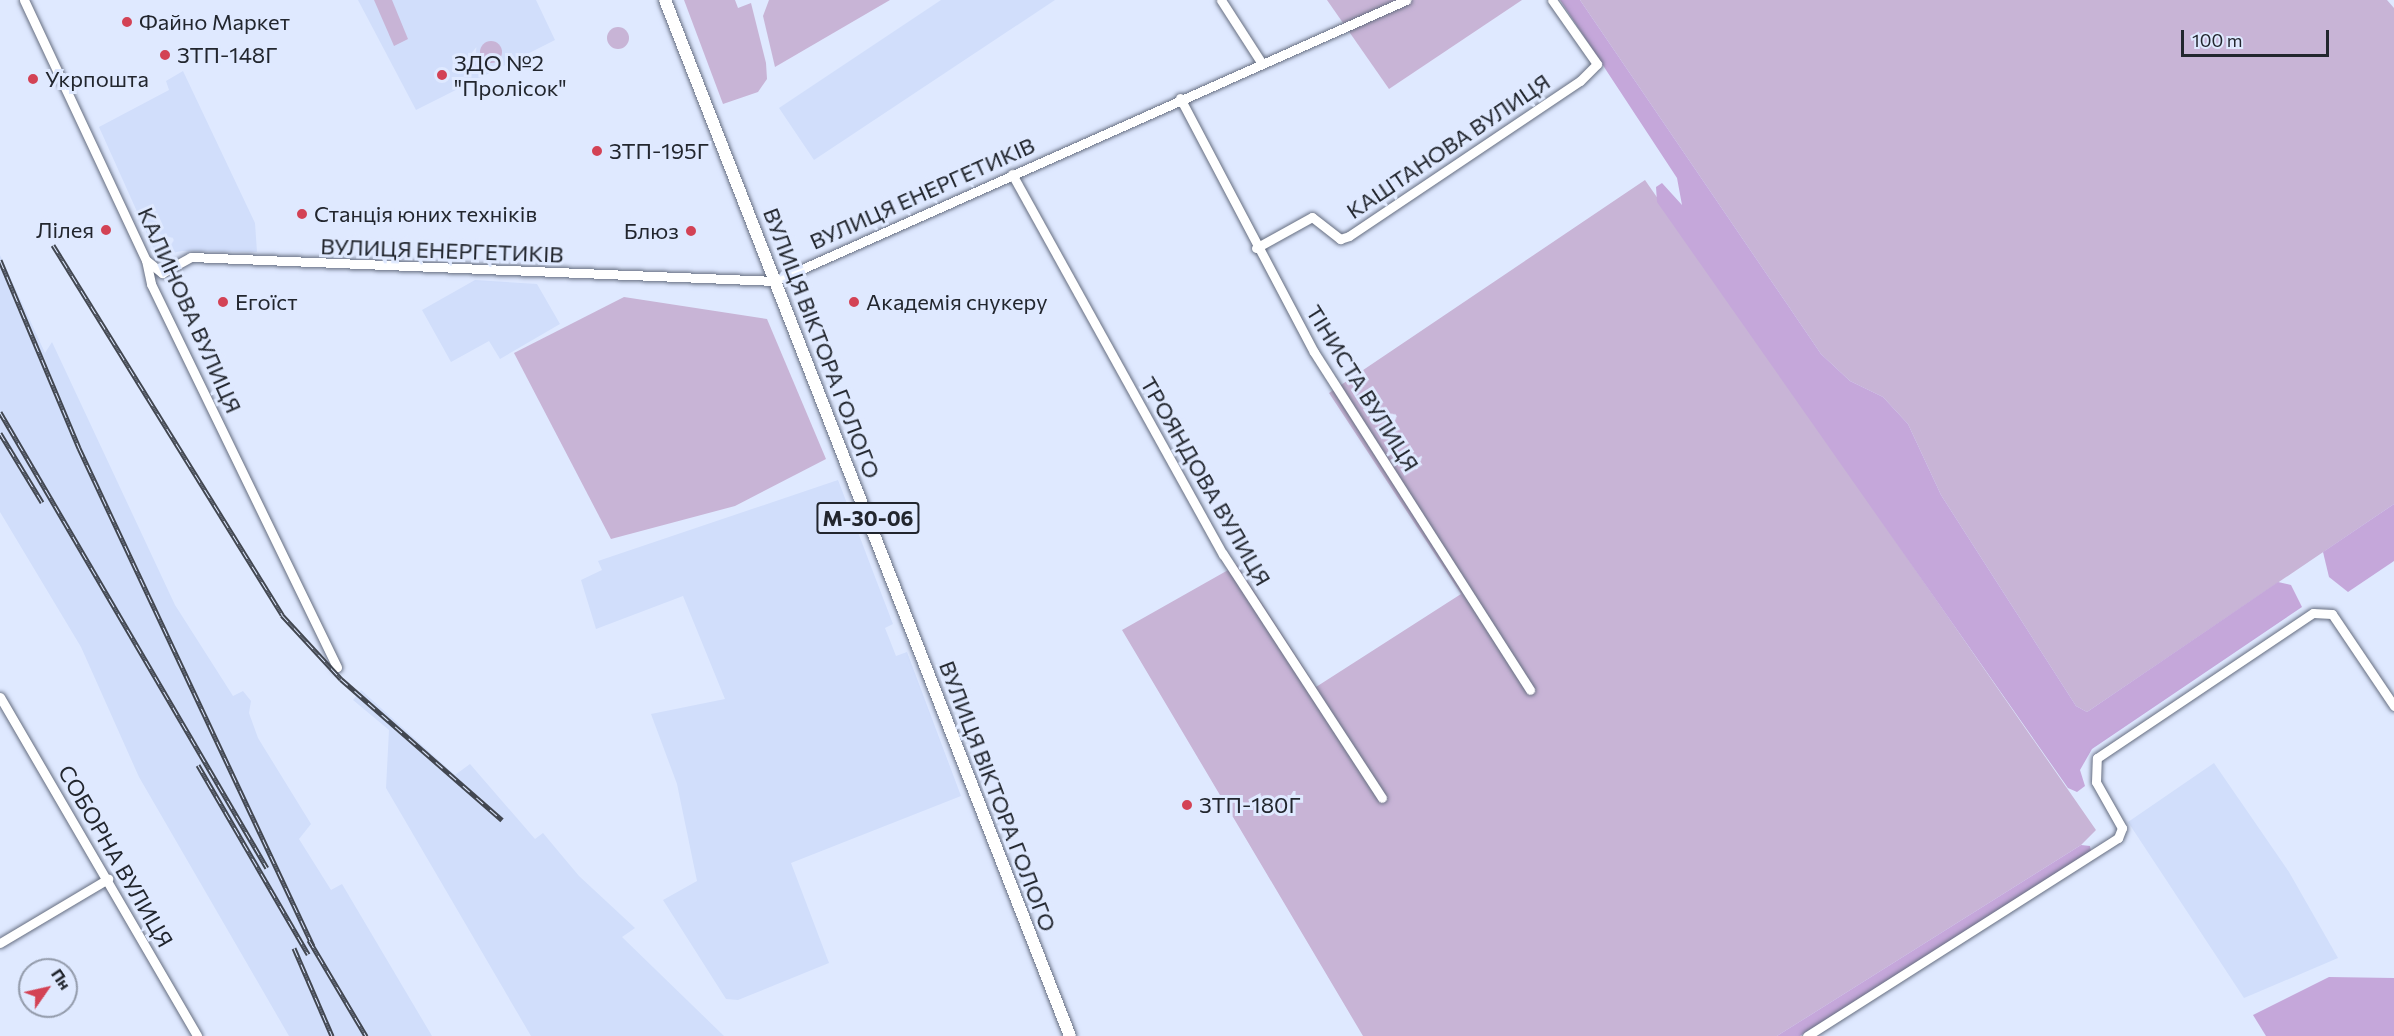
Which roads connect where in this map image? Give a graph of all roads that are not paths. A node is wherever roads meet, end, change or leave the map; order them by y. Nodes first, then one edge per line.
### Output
1 (24, 0) edge
2 (665, 0) edge
3 (1221, 0) edge
4 (1406, 0) edge
5 (1552, 0) edge
6 (1261, 62) junction
7 (1180, 98) junction
8 (1012, 174) junction
9 (1256, 248) junction
10 (146, 260) junction
11 (775, 281) junction
12 (337, 667) dead end
13 (1530, 690) dead end
14 (0, 697) edge
15 (2394, 706) edge
16 (1382, 798) dead end
17 (108, 879) junction
18 (0, 943) edge
19 (197, 1036) edge
20 (1070, 1036) edge
21 (1807, 1036) edge

1 - 10 street, КАЛИНОВА ВУЛИЦЯ
2 - 11 main road, ВУЛИЦЯ ВІКТОРА ГОЛОГО / М-30-06
3 - 6 street
4 - 6 street, ВУЛИЦЯ ЕНЕРГЕТИКІВ
5 - 9 street, КАШТАНОВА ВУЛИЦЯ
6 - 7 street, ВУЛИЦЯ ЕНЕРГЕТИКІВ
7 - 8 street, ВУЛИЦЯ ЕНЕРГЕТИКІВ
7 - 9 street, ТІНИСТА ВУЛИЦЯ
8 - 11 street, ВУЛИЦЯ ЕНЕРГЕТИКІВ
8 - 16 street, ТРОЯНДОВА ВУЛИЦЯ
9 - 13 street, ТІНИСТА ВУЛИЦЯ
10 - 11 street, ВУЛИЦЯ ЕНЕРГЕТИКІВ
10 - 12 street, КАЛИНОВА ВУЛИЦЯ
11 - 20 main road, ВУЛИЦЯ ВІКТОРА ГОЛОГО / М-30-06
14 - 17 street, СОБОРНА ВУЛИЦЯ
15 - 21 street
17 - 18 street
17 - 19 street, СОБОРНА ВУЛИЦЯ

